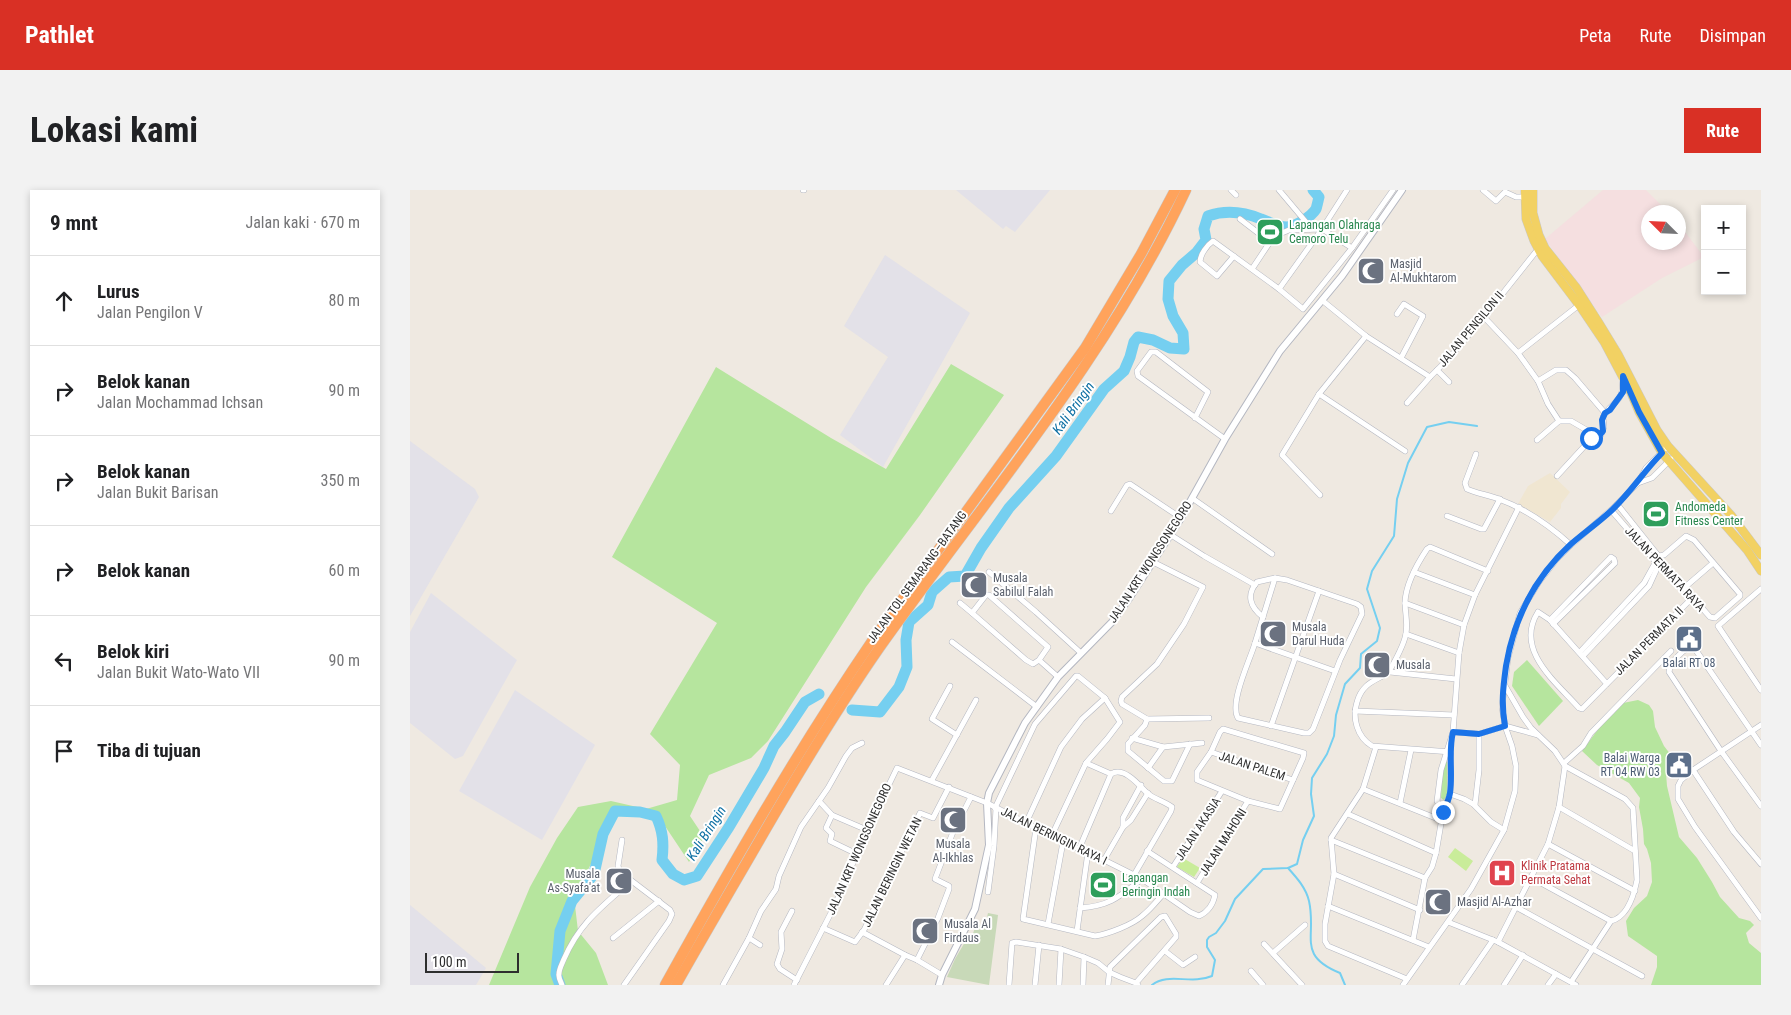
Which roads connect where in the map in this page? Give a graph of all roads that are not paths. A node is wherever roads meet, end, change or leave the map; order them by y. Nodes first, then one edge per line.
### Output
1 (1175, 190) edge
2 (1186, 190) edge
3 (1231, 190) edge
4 (1280, 190) edge
5 (1347, 190) edge
6 (1392, 190) edge
7 (1402, 190) edge
8 (1483, 190) edge
9 (1534, 190) edge
10 (1525, 194) edge
11 (1236, 195) dead end
12 (1240, 219) dead end
13 (1322, 229) junction
14 (1310, 230) junction
15 (1270, 242) junction
16 (1352, 248) junction
17 (1538, 249) junction
18 (1234, 256) junction
19 (1252, 269) junction
20 (1279, 289) junction
21 (1322, 302) junction
22 (1582, 303) junction
23 (1397, 314) dead end
24 (1484, 317) junction
25 (1366, 336) junction
26 (1518, 353) junction
27 (1401, 358) junction
28 (1437, 370) junction
29 (1625, 374) junction
30 (1430, 377) junction
31 (1538, 381) junction
32 (1449, 382) dead end
33 (1319, 394) junction
34 (1407, 403) dead end
35 (1605, 413) junction
36 (1195, 418) junction
37 (1560, 421) junction
38 (1598, 437) junction
39 (1225, 439) junction
40 (1537, 440) dead end
41 (1668, 446) junction
42 (1405, 451) dead end
43 (1662, 453) junction
44 (1476, 454) dead end
45 (1676, 454) junction
46 (1669, 462) junction
47 (1557, 476) dead end
48 (1638, 483) junction
49 (1320, 494) dead end
50 (1192, 498) junction
51 (1500, 499) junction
52 (1617, 504) junction
53 (1519, 507) junction
54 (1611, 510) junction
55 (1111, 511) dead end
56 (1447, 516) dead end
57 (1181, 518) junction
58 (1170, 534) junction
59 (1571, 545) junction
60 (1272, 554) dead end
61 (1761, 554) edge
62 (1660, 560) junction
63 (1153, 562) junction
64 (1713, 562) junction
65 (1760, 567) edge
66 (1488, 571) junction
67 (989, 572) dead end
68 (1414, 572) junction
69 (1275, 578) junction
70 (1255, 585) junction
71 (1684, 588) junction
72 (1761, 589) edge
73 (1583, 590) junction
74 (1319, 591) junction
75 (1475, 595) junction
76 (1692, 598) junction
77 (960, 603) dead end
78 (1405, 603) junction
79 (972, 613) junction
80 (1263, 617) junction
81 (1551, 622) junction
82 (1464, 626) junction
83 (1406, 634) junction
84 (952, 642) dead end
85 (1255, 643) junction
86 (1671, 651) dead end
87 (1081, 653) junction
88 (1459, 653) junction
89 (1581, 654) junction
90 (1295, 657) junction
91 (1039, 660) junction
92 (1336, 671) junction
93 (1390, 672) junction
94 (1058, 677) junction
95 (1456, 680) junction
96 (1504, 683) junction
97 (1607, 684) junction
98 (950, 686) dead end
99 (1761, 690) edge
100 (843, 693) junction
101 (1105, 698) junction
102 (976, 700) dead end
103 (1037, 707) junction
104 (1355, 710) junction
105 (1454, 715) junction
106 (1209, 718) dead end
107 (826, 719) junction
108 (1147, 719) junction
109 (1761, 725) edge
110 (1271, 726) junction
111 (1505, 726) junction
112 (1752, 731) junction
113 (1453, 732) junction
114 (1479, 734) junction
115 (957, 735) junction
116 (1538, 736) junction
117 (1132, 738) junction
118 (862, 743) dead end
119 (1202, 743) dead end
120 (1190, 744) junction
121 (1761, 745) edge
122 (1163, 747) junction
123 (1376, 747) junction
124 (1412, 750) junction
125 (1721, 751) junction
126 (1210, 752) junction
127 (1448, 752) junction
128 (1086, 763) junction
129 (1565, 764) junction
130 (1148, 768) junction
131 (1693, 770) junction
132 (1111, 774) junction
133 (932, 780) junction
134 (1293, 780) junction
135 (1141, 784) junction
136 (949, 787) junction
137 (1363, 789) junction
138 (1222, 791) junction
139 (1148, 794) junction
140 (1450, 794) junction
141 (971, 797) junction
142 (1248, 801) junction
143 (819, 802) junction
144 (986, 803) junction
145 (1400, 803) junction
146 (1475, 805) junction
147 (1761, 806) edge
148 (1559, 807) junction
149 (996, 808) junction
150 (1443, 812) junction
151 (1348, 814) junction
152 (832, 815) junction
153 (1443, 821) junction
154 (1026, 823) junction
155 (1123, 827) junction
156 (1036, 828) junction
157 (867, 830) junction
158 (1504, 830) junction
159 (1052, 836) junction
160 (622, 840) dead end
161 (1331, 840) junction
162 (1063, 842) junction
163 (1548, 844) junction
164 (1079, 849) junction
165 (1635, 850) junction
166 (1147, 851) junction
167 (1088, 852) junction
168 (1436, 852) junction
169 (857, 854) junction
170 (1104, 860) junction
171 (1761, 864) edge
172 (1173, 867) junction
173 (1334, 874) junction
174 (1134, 875) junction
175 (1426, 878) junction
176 (1532, 878) junction
177 (1142, 880) junction
178 (631, 881) junction
179 (1197, 883) junction
180 (1634, 891) junction
181 (988, 892) dead end
182 (1164, 893) junction
183 (659, 900) junction
184 (1328, 906) junction
185 (1516, 907) junction
186 (1080, 908) junction
187 (1420, 910) junction
188 (792, 911) dead end
189 (1761, 918) edge
190 (1611, 921) junction
191 (1448, 922) junction
192 (1048, 924) junction
193 (1305, 925) dead end
194 (823, 928) junction
195 (1077, 931) junction
196 (862, 932) junction
197 (613, 938) dead end
198 (749, 938) junction
199 (1413, 940) junction
200 (1496, 941) junction
201 (1264, 944) dead end
202 (760, 945) dead end
203 (1039, 945) junction
204 (1429, 947) junction
205 (1061, 949) junction
206 (1592, 949) junction
207 (1165, 951) junction
208 (1273, 953) junction
209 (905, 955) junction
210 (1523, 955) junction
211 (1084, 957) junction
212 (1195, 958) dead end
213 (917, 960) junction
214 (1109, 972) junction
215 (1251, 972) dead end
216 (1556, 974) junction
217 (942, 975) junction
218 (1642, 976) dead end
219 (1407, 979) junction
220 (796, 982) edge
221 (1137, 984) edge
222 (1573, 984) edge
223 (562, 985) edge
224 (624, 985) edge
225 (665, 985) edge
226 (676, 985) edge
227 (723, 985) edge
228 (886, 985) edge
229 (939, 985) edge
230 (1009, 985) edge
231 (1035, 985) edge
232 (1060, 985) edge
233 (1083, 985) edge
234 (1108, 985) edge
235 (1263, 985) edge
236 (1302, 985) edge
237 (1403, 985) edge
238 (1462, 985) edge
239 (1504, 985) edge
240 (1548, 985) edge

1 - 100 highway, JALAN TOL SEMARANG–BATANG
2 - 100 highway, JALAN TOL SEMARANG–BATANG
3 - 11 street
4 - 14 street
5 - 13 street
6 - 16 street
7 - 21 street, JALAN KRT WONGSONEGORO
8 - 10 street
9 - 22 main road
10 - 17 main road
12 - 15 street
13 - 14 street
13 - 16 street
13 - 20 street
14 - 15 street
15 - 19 street
16 - 20 street
17 - 22 main road
17 - 24 street, JALAN PENGILON II
18 - 18 street
18 - 19 street
19 - 20 street
21 - 25 street, JALAN PENGILON II
21 - 39 street, JALAN KRT WONGSONEGORO
22 - 26 street
22 - 29 main road
23 - 27 street
24 - 26 street
24 - 28 street, JALAN PENGILON II
25 - 27 street, JALAN PENGILON II
25 - 33 street
26 - 31 street
27 - 30 street, JALAN PENGILON II
28 - 30 street, JALAN PENGILON II
28 - 32 street
29 - 35 street
29 - 41 main road
29 - 43 main road
30 - 34 street
31 - 35 street
31 - 37 street
33 - 42 street
33 - 49 street
35 - 38 street
36 - 36 street
36 - 39 street
37 - 38 street
37 - 40 street
38 - 47 street
39 - 50 street, JALAN KRT WONGSONEGORO
41 - 43 street
41 - 45 main road
43 - 46 main road
43 - 48 street
44 - 51 street
45 - 46 street
45 - 61 main road
46 - 48 street
46 - 65 main road
48 - 52 street
50 - 57 street, JALAN KRT WONGSONEGORO
50 - 60 street
51 - 53 street
51 - 56 street
52 - 54 street
52 - 62 street, JALAN PERMATA RAYA
53 - 59 street
53 - 66 street
54 - 59 street
54 - 62 street, JALAN PERMATA RAYA
55 - 57 street
57 - 58 street, JALAN KRT WONGSONEGORO
58 - 63 street, JALAN KRT WONGSONEGORO
58 - 70 street
59 - 96 street
62 - 64 street, JALAN PERMATA RAYA
62 - 71 street, JALAN PERMATA RAYA
62 - 89 street
63 - 87 street, JALAN KRT WONGSONEGORO
63 - 108 street
64 - 71 street
64 - 76 street, JALAN PERMATA RAYA
66 - 68 street
66 - 75 street
67 - 87 street
68 - 75 street
68 - 78 street
69 - 70 street
69 - 74 street
69 - 80 street
70 - 80 street
71 - 76 street, JALAN PERMATA RAYA
72 - 99 street
73 - 73 street
73 - 81 street
74 - 90 street
74 - 92 street
75 - 82 street
76 - 97 street, JALAN PERMATA II
77 - 79 street
78 - 82 street
78 - 83 street
79 - 91 street
79 - 91 street
80 - 85 street
81 - 89 street
81 - 97 street, JALAN PERMATA II
82 - 88 street
83 - 88 street
83 - 93 street
84 - 103 street
85 - 90 street
85 - 110 street
86 - 129 street
87 - 94 street, JALAN KRT WONGSONEGORO
88 - 95 street
89 - 97 street
90 - 92 street
90 - 110 street
91 - 94 street
92 - 110 street
93 - 95 street
93 - 104 street
94 - 103 street, JALAN KRT WONGSONEGORO
95 - 105 street
96 - 111 street
96 - 116 street
98 - 115 street
100 - 107 highway, JALAN TOL SEMARANG–BATANG
101 - 128 street
101 - 149 street
101 - 154 street
102 - 115 street
103 - 144 street, JALAN KRT WONGSONEGORO
104 - 105 street
104 - 123 street
105 - 113 street
106 - 108 street
107 - 225 highway, JALAN TOL SEMARANG–BATANG
107 - 226 highway, JALAN TOL SEMARANG–BATANG
108 - 117 street
109 - 112 street
111 - 114 street
111 - 116 street
111 - 158 street
112 - 121 street
112 - 125 street
112 - 125 street
113 - 114 street
113 - 127 street
114 - 146 street
115 - 133 street
116 - 129 street
117 - 122 street
117 - 130 street
118 - 143 street
119 - 120 street
120 - 122 street
120 - 130 street
122 - 130 street
123 - 124 street
123 - 137 street
124 - 127 street
124 - 145 street
125 - 131 street
125 - 147 street
126 - 134 street, JALAN PALEM
126 - 134 street
126 - 138 street
127 - 140 street
127 - 150 street
128 - 132 street
128 - 159 street
129 - 148 street
129 - 165 street
131 - 171 street
131 - 189 street
132 - 135 street
132 - 164 street
133 - 136 street, JALAN KRT WONGSONEGORO
133 - 157 street, JALAN KRT WONGSONEGORO
134 - 142 street
135 - 139 street
135 - 155 street
136 - 141 street, JALAN KRT WONGSONEGORO
136 - 196 street, JALAN BERINGIN WETAN
137 - 145 street
137 - 151 street
138 - 142 street
138 - 172 street, JALAN AKASIA
139 - 155 street
139 - 166 street
140 - 146 street
140 - 150 street
141 - 144 street, JALAN KRT WONGSONEGORO
141 - 213 street
142 - 179 street, JALAN MAHONI
143 - 152 street
143 - 198 street
144 - 149 street, JALAN BERINGIN RAYA I
144 - 217 street
145 - 153 street
146 - 158 street
148 - 163 street
148 - 165 street
149 - 154 street, JALAN BERINGIN RAYA I
149 - 181 street
150 - 153 street
151 - 161 street
151 - 168 street
152 - 157 street
152 - 169 street
153 - 168 street
154 - 156 street, JALAN BERINGIN RAYA I
155 - 170 street
156 - 159 street, JALAN BERINGIN RAYA I
156 - 192 street
157 - 169 street, JALAN KRT WONGSONEGORO
158 - 191 street
159 - 162 street, JALAN BERINGIN RAYA I
160 - 178 street
161 - 173 street
161 - 175 street
162 - 164 street, JALAN BERINGIN RAYA I
162 - 192 street
163 - 176 street
163 - 180 street
164 - 167 street, JALAN BERINGIN RAYA I
165 - 180 street
166 - 172 street
166 - 174 street
167 - 170 street, JALAN BERINGIN RAYA I
167 - 186 street
168 - 175 street
169 - 194 street, JALAN KRT WONGSONEGORO
170 - 174 street, JALAN BERINGIN RAYA I
172 - 179 street
173 - 184 street
173 - 187 street
174 - 177 street, JALAN BERINGIN RAYA I
175 - 187 street
176 - 185 street
176 - 190 street
177 - 182 street, JALAN BERINGIN RAYA I
177 - 186 street
178 - 183 street
178 - 223 street
179 - 182 street, JALAN BERINGIN RAYA I
180 - 190 street
182 - 195 street
183 - 197 street
183 - 224 street
184 - 199 street
184 - 219 street
185 - 200 street
185 - 206 street
186 - 195 street
187 - 199 street
188 - 220 street
190 - 206 street
191 - 200 street
191 - 204 street
192 - 195 street
193 - 208 street
194 - 196 street, JALAN BERINGIN WETAN
194 - 220 street, JALAN KRT WONGSONEGORO
196 - 209 street
198 - 202 street
198 - 227 street
199 - 204 street
200 - 210 street
200 - 238 street
201 - 208 street
203 - 205 street
203 - 230 street
203 - 231 street
204 - 219 street
205 - 211 street
205 - 232 street
206 - 218 street
206 - 222 street
207 - 212 street
207 - 214 street
207 - 221 street
208 - 236 street
209 - 213 street
209 - 228 street
210 - 216 street
210 - 239 street
211 - 214 street
211 - 233 street
213 - 217 street
214 - 221 street
214 - 234 street
215 - 235 street
216 - 222 street
216 - 240 street
217 - 229 street
219 - 237 street

